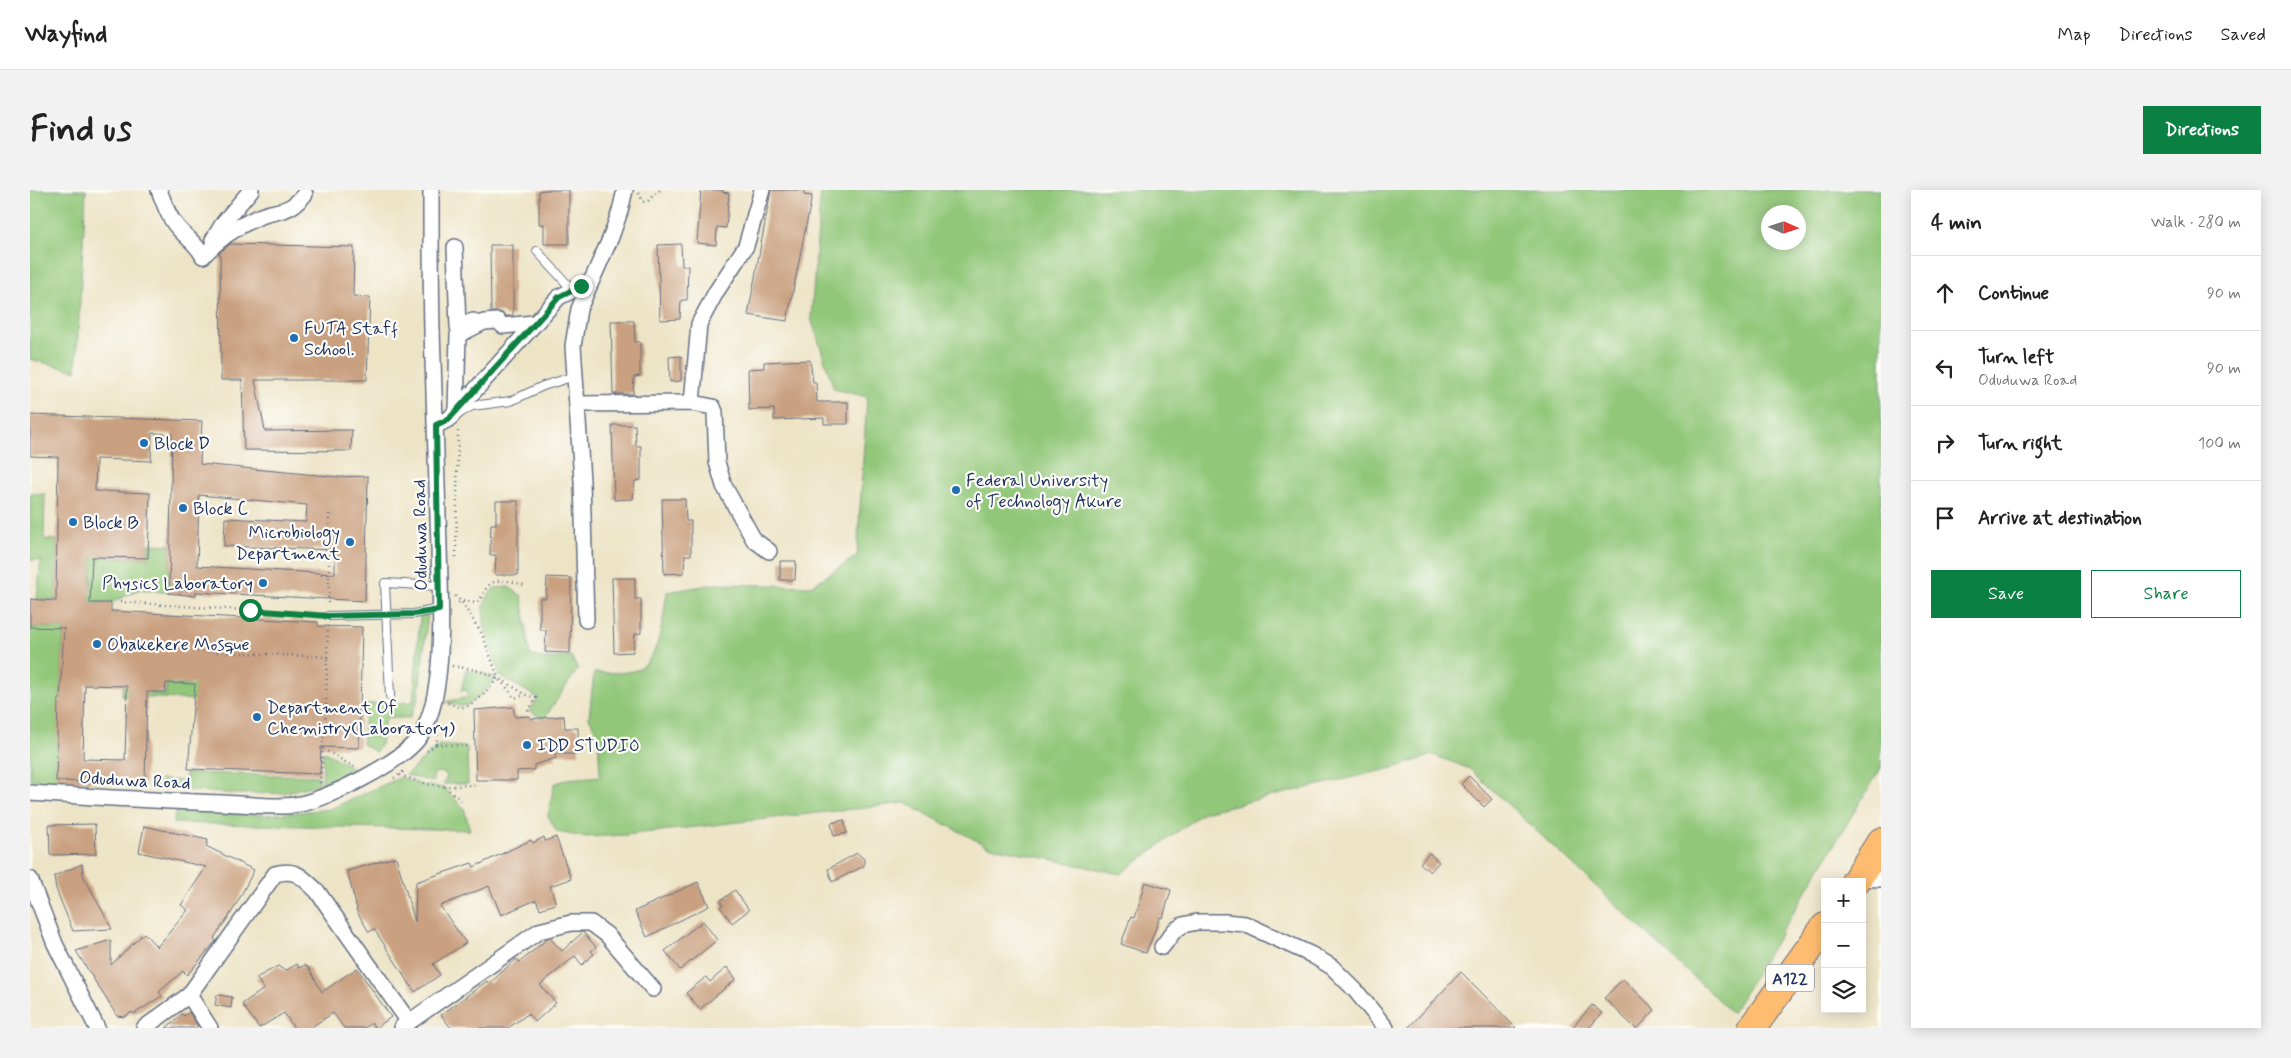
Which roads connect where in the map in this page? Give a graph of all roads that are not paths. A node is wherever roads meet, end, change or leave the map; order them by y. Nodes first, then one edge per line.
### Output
1 (159, 190) edge
2 (251, 190) edge
3 (431, 190) edge
4 (751, 190) edge
5 (762, 190) edge
6 (631, 191) edge
7 (305, 194) dead end
8 (754, 218) junction
9 (455, 247) dead end
10 (536, 252) dead end
11 (203, 256) junction
12 (586, 283) junction
13 (484, 322) junction
14 (534, 323) junction
15 (575, 376) junction
16 (692, 403) junction
17 (577, 404) junction
18 (447, 418) junction
19 (769, 551) dead end
20 (444, 588) junction
21 (439, 610) junction
22 (387, 614) junction
23 (328, 616) road end
24 (586, 620) dead end
25 (390, 696) dead end
26 (30, 793) edge
27 (1881, 842) edge
28 (1866, 878) edge
29 (30, 879) edge
30 (1821, 933) edge
31 (1162, 947) dead end
32 (653, 989) dead end
33 (189, 995) junction
34 (405, 1025) edge
35 (96, 1028) edge
36 (144, 1028) edge
37 (210, 1028) edge
38 (1386, 1028) edge
39 (1752, 1028) edge

1 - 11 street
2 - 11 street
3 - 18 street, Oduduwa Road
4 - 8 street
5 - 8 street
6 - 12 street
7 - 11 street
8 - 16 street
9 - 13 street
10 - 12 lane
12 - 14 street
12 - 15 street
13 - 14 street
13 - 18 street
14 - 18 street
15 - 17 street
15 - 18 lane
16 - 17 street
16 - 19 street
17 - 24 street
18 - 20 street, Oduduwa Road
20 - 21 street, Oduduwa Road
20 - 22 lane
21 - 22 lane
21 - 26 street, Oduduwa Road
22 - 23 lane
22 - 25 lane
27 - 28 highway
29 - 35 street
30 - 39 highway, A122
31 - 38 street
32 - 34 street
33 - 34 street
33 - 36 street
33 - 37 street

